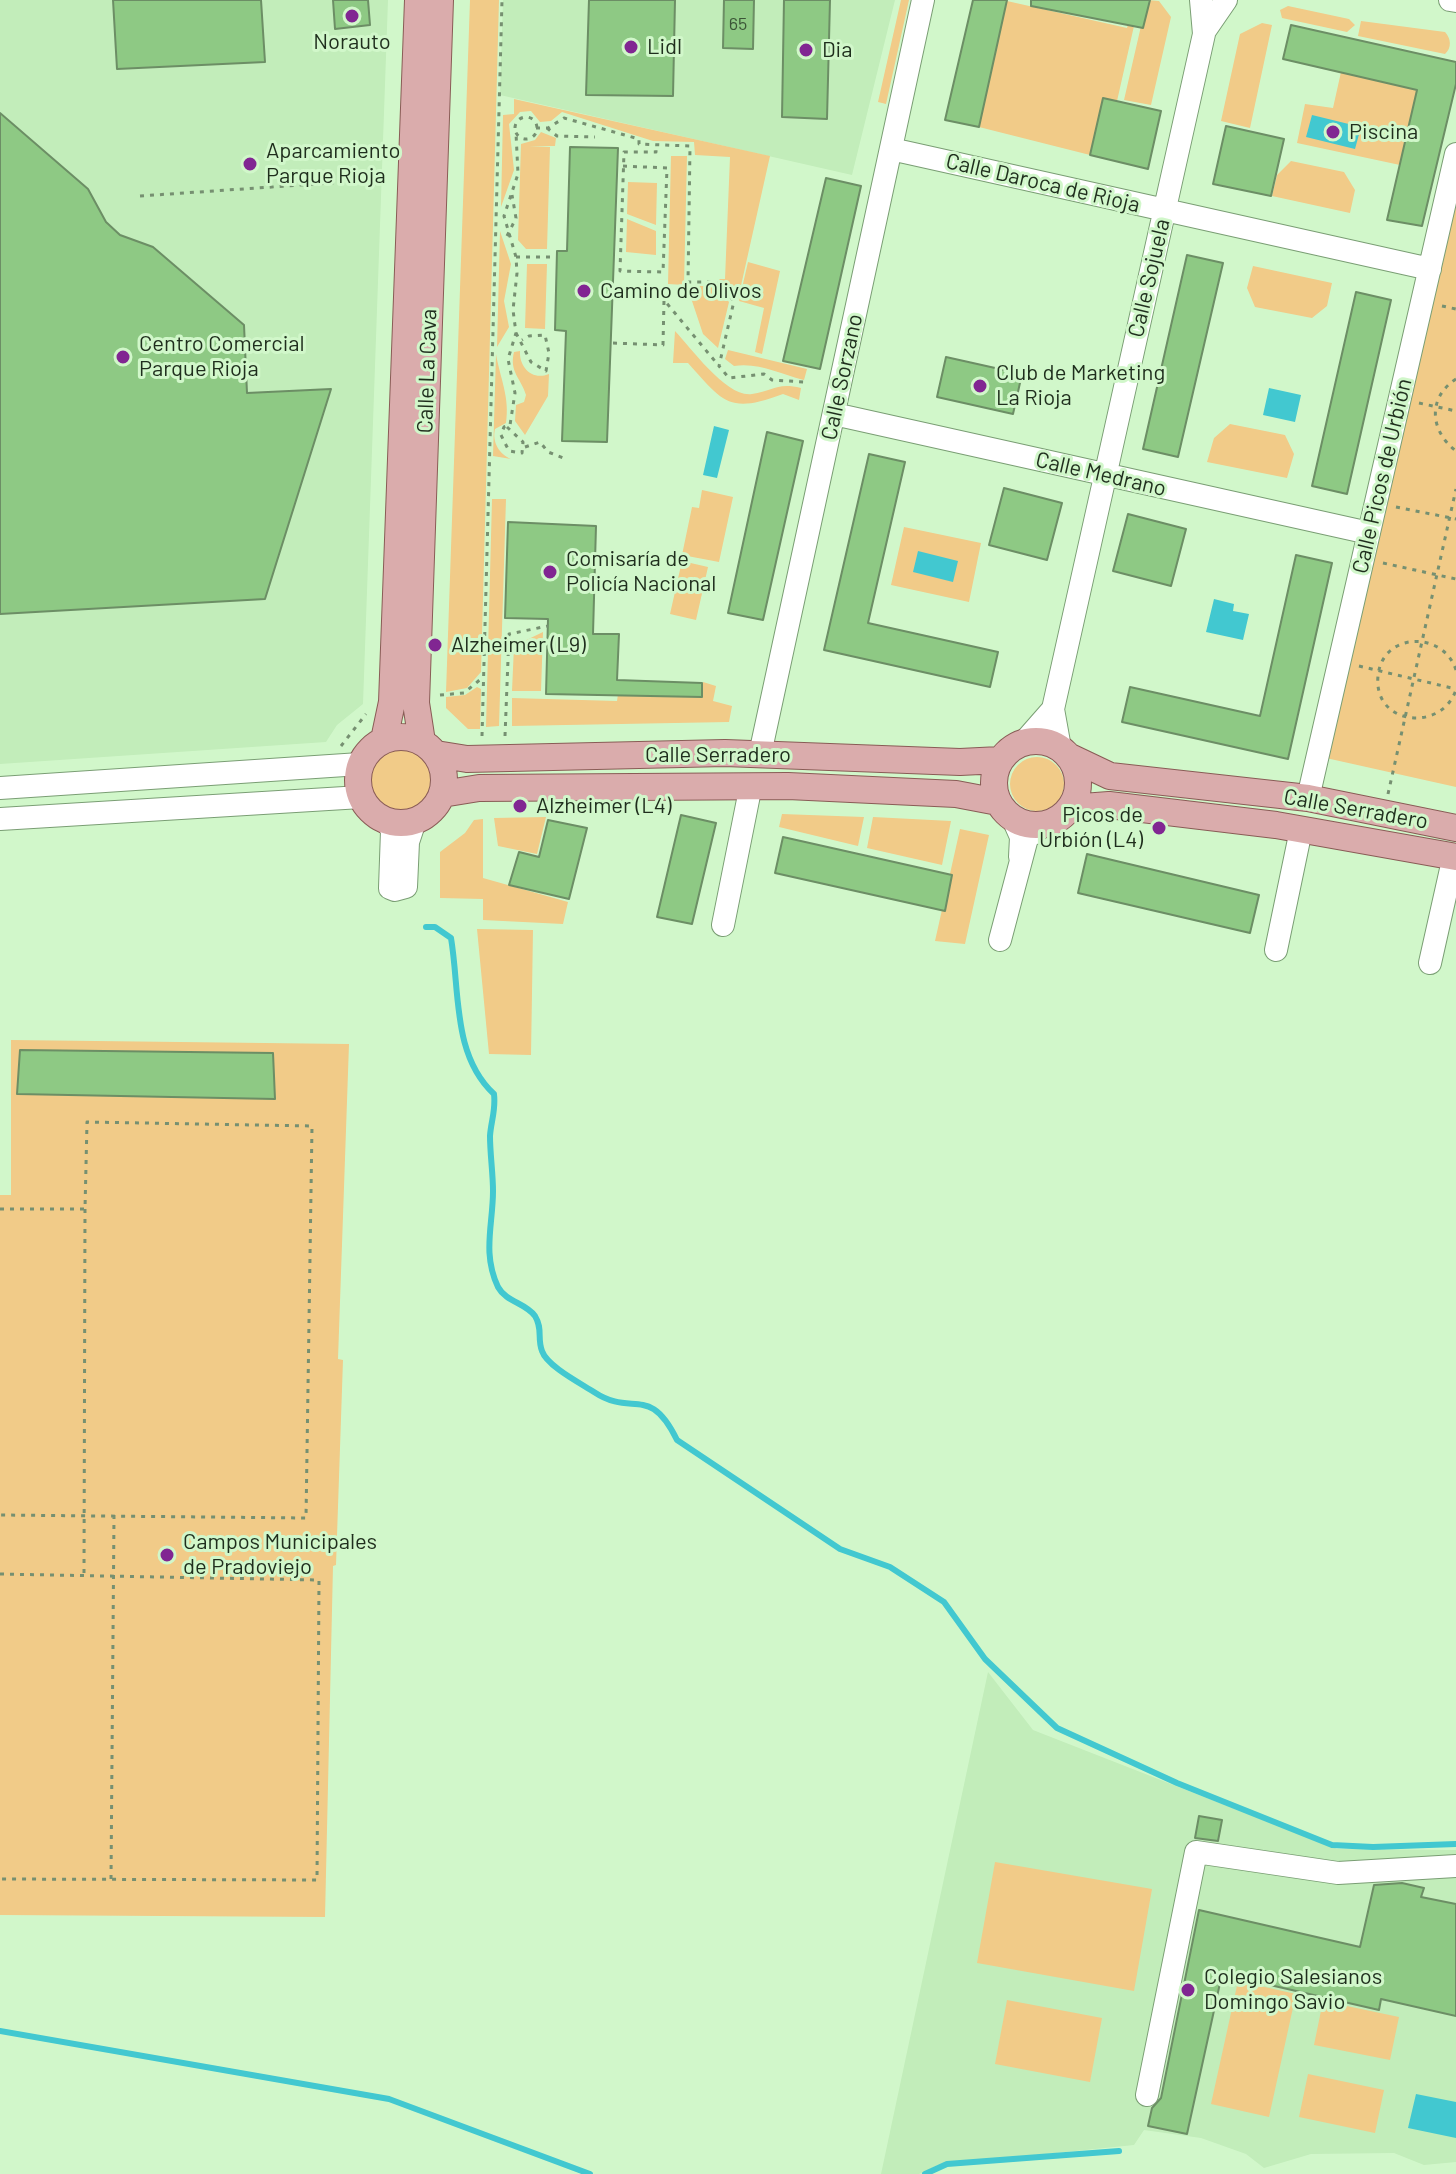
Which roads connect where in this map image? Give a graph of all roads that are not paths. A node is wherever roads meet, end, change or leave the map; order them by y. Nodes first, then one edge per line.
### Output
1 (418, 0) edge
2 (440, 0) edge
3 (923, 0) edge
4 (1201, 0) edge
5 (1226, 0) edge
6 (1450, 0) edge
7 (1456, 1) edge
8 (1204, 34) junction
9 (891, 149) junction
10 (1456, 154) edge
11 (1164, 210) junction
12 (1430, 269) junction
13 (834, 414) junction
14 (1105, 475) junction
15 (1369, 533) junction
16 (1053, 709) junction
17 (384, 740) junction
18 (1024, 742) junction
19 (429, 748) junction
20 (1065, 752) junction
21 (760, 754) junction
22 (1000, 760) junction
23 (360, 764) junction
24 (751, 785) junction
25 (0, 788) edge
26 (442, 794) junction
27 (361, 797) junction
28 (1308, 798) junction
29 (1070, 808) junction
30 (1006, 811) junction
31 (0, 819) edge
32 (387, 821) junction
33 (415, 821) junction
34 (1044, 825) junction
35 (1456, 828) edge
36 (1301, 830) junction
37 (1455, 856) edge
38 (1019, 866) junction
39 (723, 925) dead end
40 (1000, 940) dead end
41 (1276, 950) dead end
42 (1430, 963) dead end
43 (1456, 1866) edge
44 (1147, 2095) dead end

1 - 17 main road, Calle La Cava
2 - 19 main road, Calle La Cava
3 - 9 street, Calle Sorzano
4 - 8 street, Calle Sojuela
5 - 8 street, Calle Sojuela
6 - 7 street
8 - 11 street, Calle Sojuela
9 - 11 street, Calle Daroca de Rioja
9 - 13 street, Calle Sorzano
10 - 12 street, Calle Picos de Urbión
11 - 12 street, Calle Daroca de Rioja
11 - 14 street, Calle Sojuela
12 - 15 street, Calle Picos de Urbión
13 - 14 street, Calle Medrano
13 - 21 street, Calle Sorzano
14 - 15 street, Calle Medrano
14 - 16 street, Calle Sojuela
15 - 28 street, Calle Picos de Urbión
16 - 18 street, Calle Sojuela
16 - 20 street, Calle Sojuela
17 - 19 main road
17 - 23 main road
18 - 20 main road
18 - 22 main road
19 - 21 main road, Calle Serradero
19 - 26 main road
20 - 28 main road, Calle Serradero
20 - 29 main road
21 - 22 main road, Calle Serradero
22 - 30 main road
23 - 25 street
23 - 27 main road
24 - 26 main road, Calle Serradero
24 - 30 main road, Calle Serradero
24 - 39 street
26 - 33 main road
27 - 31 street
27 - 32 main road
28 - 35 main road, Calle Serradero
29 - 34 main road
29 - 36 main road, Calle Serradero
30 - 34 main road
30 - 38 street
32 - 33 main road
32 - 33 street
34 - 38 street
36 - 37 main road, Calle Serradero
36 - 41 street
37 - 42 street
38 - 40 street
43 - 44 street

